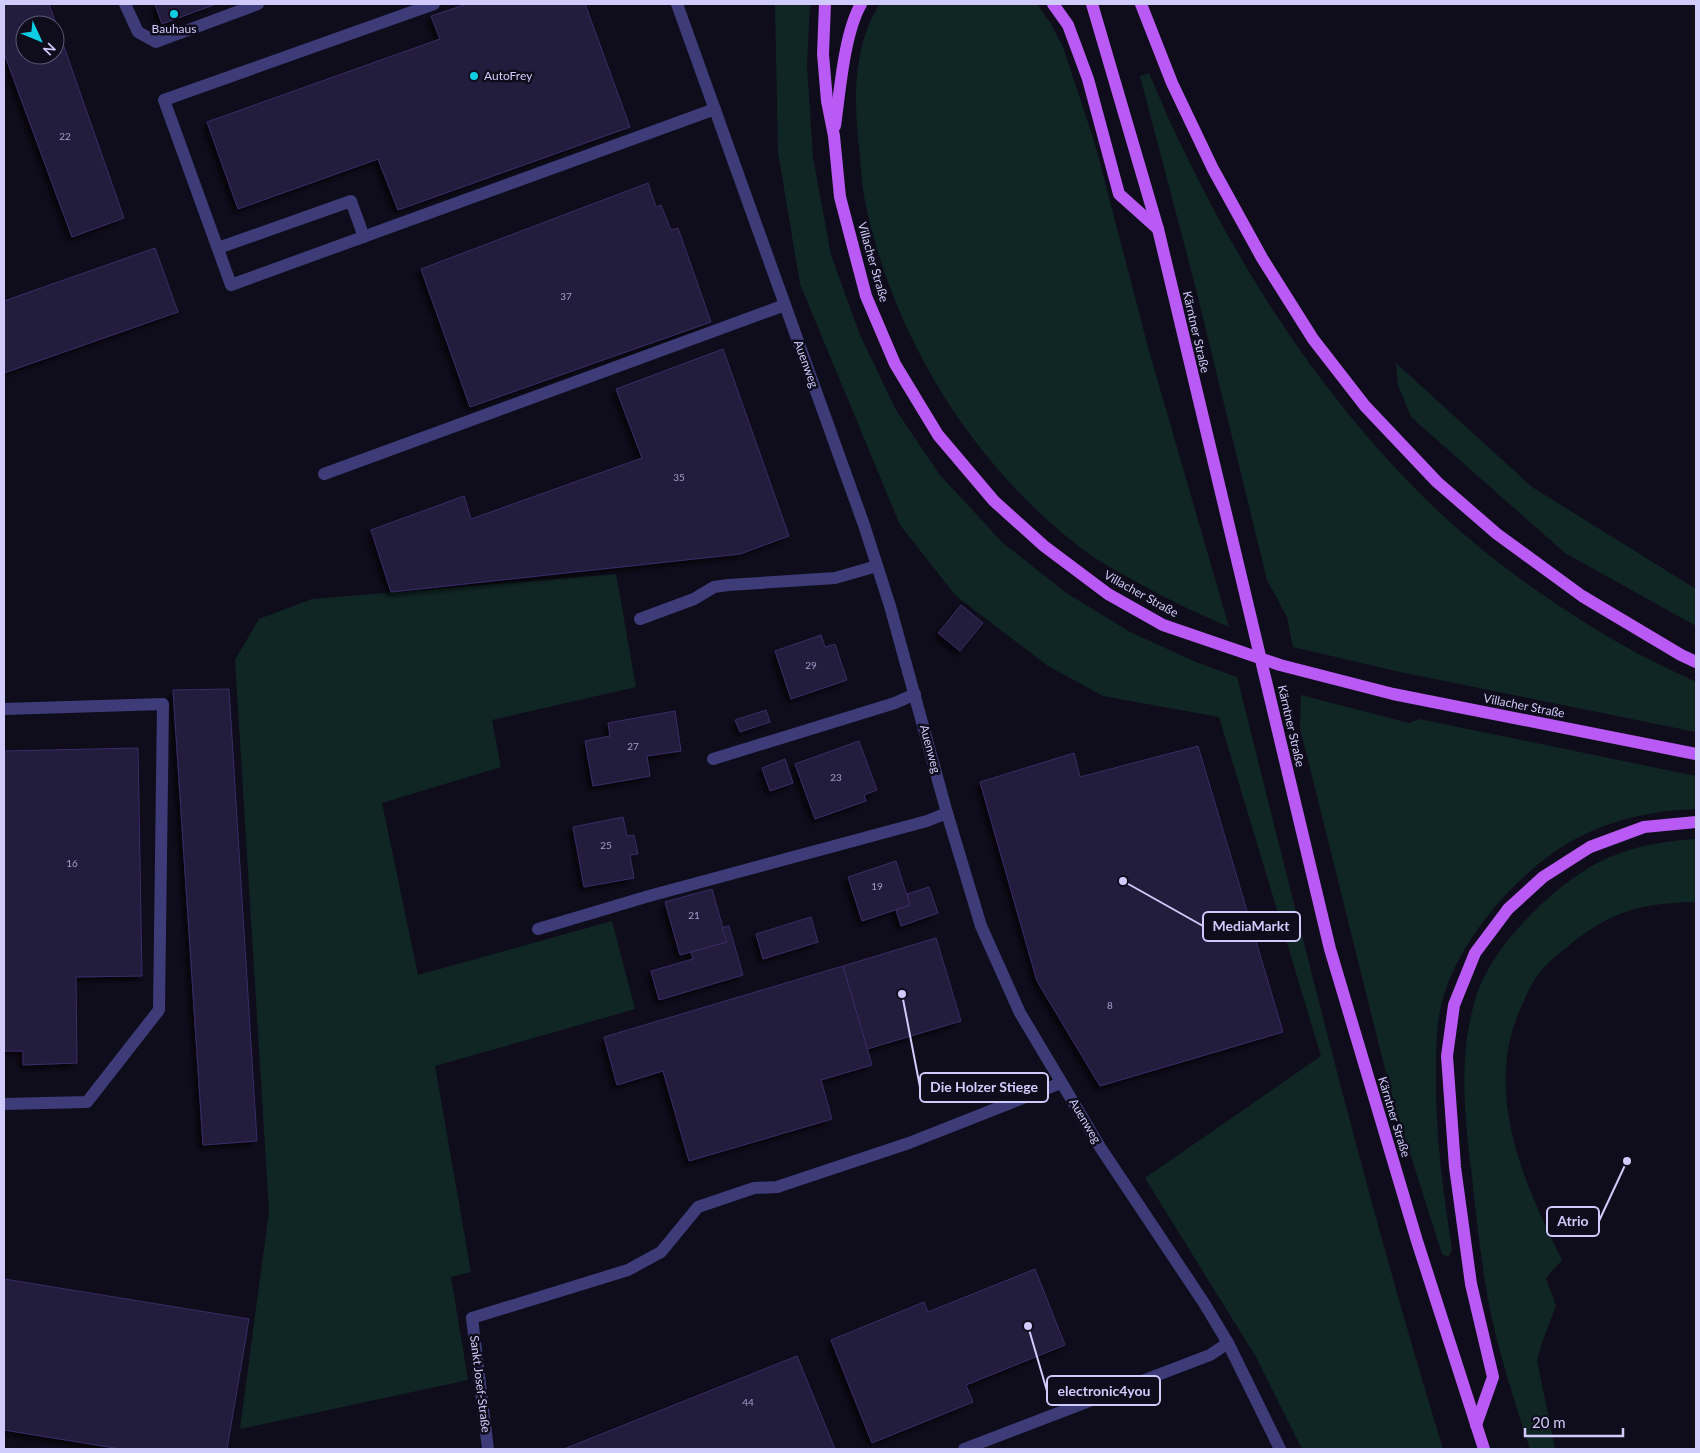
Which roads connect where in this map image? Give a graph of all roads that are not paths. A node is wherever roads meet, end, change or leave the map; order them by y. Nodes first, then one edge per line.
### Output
1 (125, 4) edge
2 (258, 4) edge
3 (434, 4) edge
4 (676, 4) edge
5 (825, 4) edge
6 (861, 4) edge
7 (1053, 4) edge
8 (1092, 4) edge
9 (1141, 4) edge
10 (715, 109) junction
11 (834, 136) junction
12 (1158, 229) junction
13 (364, 237) junction
14 (218, 248) junction
15 (785, 305) junction
16 (324, 474) dead end
17 (877, 566) junction
18 (640, 619) dead end
19 (1696, 662) edge
20 (915, 694) junction
21 (4, 709) edge
22 (1696, 754) edge
23 (713, 759) dead end
24 (947, 813) junction
25 (1696, 822) edge
26 (538, 929) dead end
27 (1061, 1082) junction
28 (4, 1104) edge
29 (1228, 1343) junction
30 (1476, 1425) junction
31 (488, 1449) edge
32 (964, 1449) edge
33 (1280, 1449) edge
34 (1484, 1449) edge

1 - 2 street
3 - 14 street
4 - 10 street, Auenweg
5 - 11 main road
6 - 11 main road
7 - 12 main road
8 - 12 main road, Kärntner Straße
9 - 19 main road
10 - 13 street
10 - 15 street, Auenweg
11 - 22 main road, Villacher Straße
12 - 30 main road, Kärntner Straße
13 - 14 street
13 - 14 street
15 - 16 street
15 - 17 street, Auenweg
17 - 18 street
17 - 20 street, Auenweg
20 - 23 street
20 - 24 street, Auenweg
21 - 28 street
24 - 26 street
24 - 27 street, Auenweg
25 - 30 main road
27 - 29 street, Auenweg
27 - 31 street, Sankt Josef-Straße
29 - 32 street
29 - 33 street, Auenweg
30 - 34 main road, Kärntner Straße

